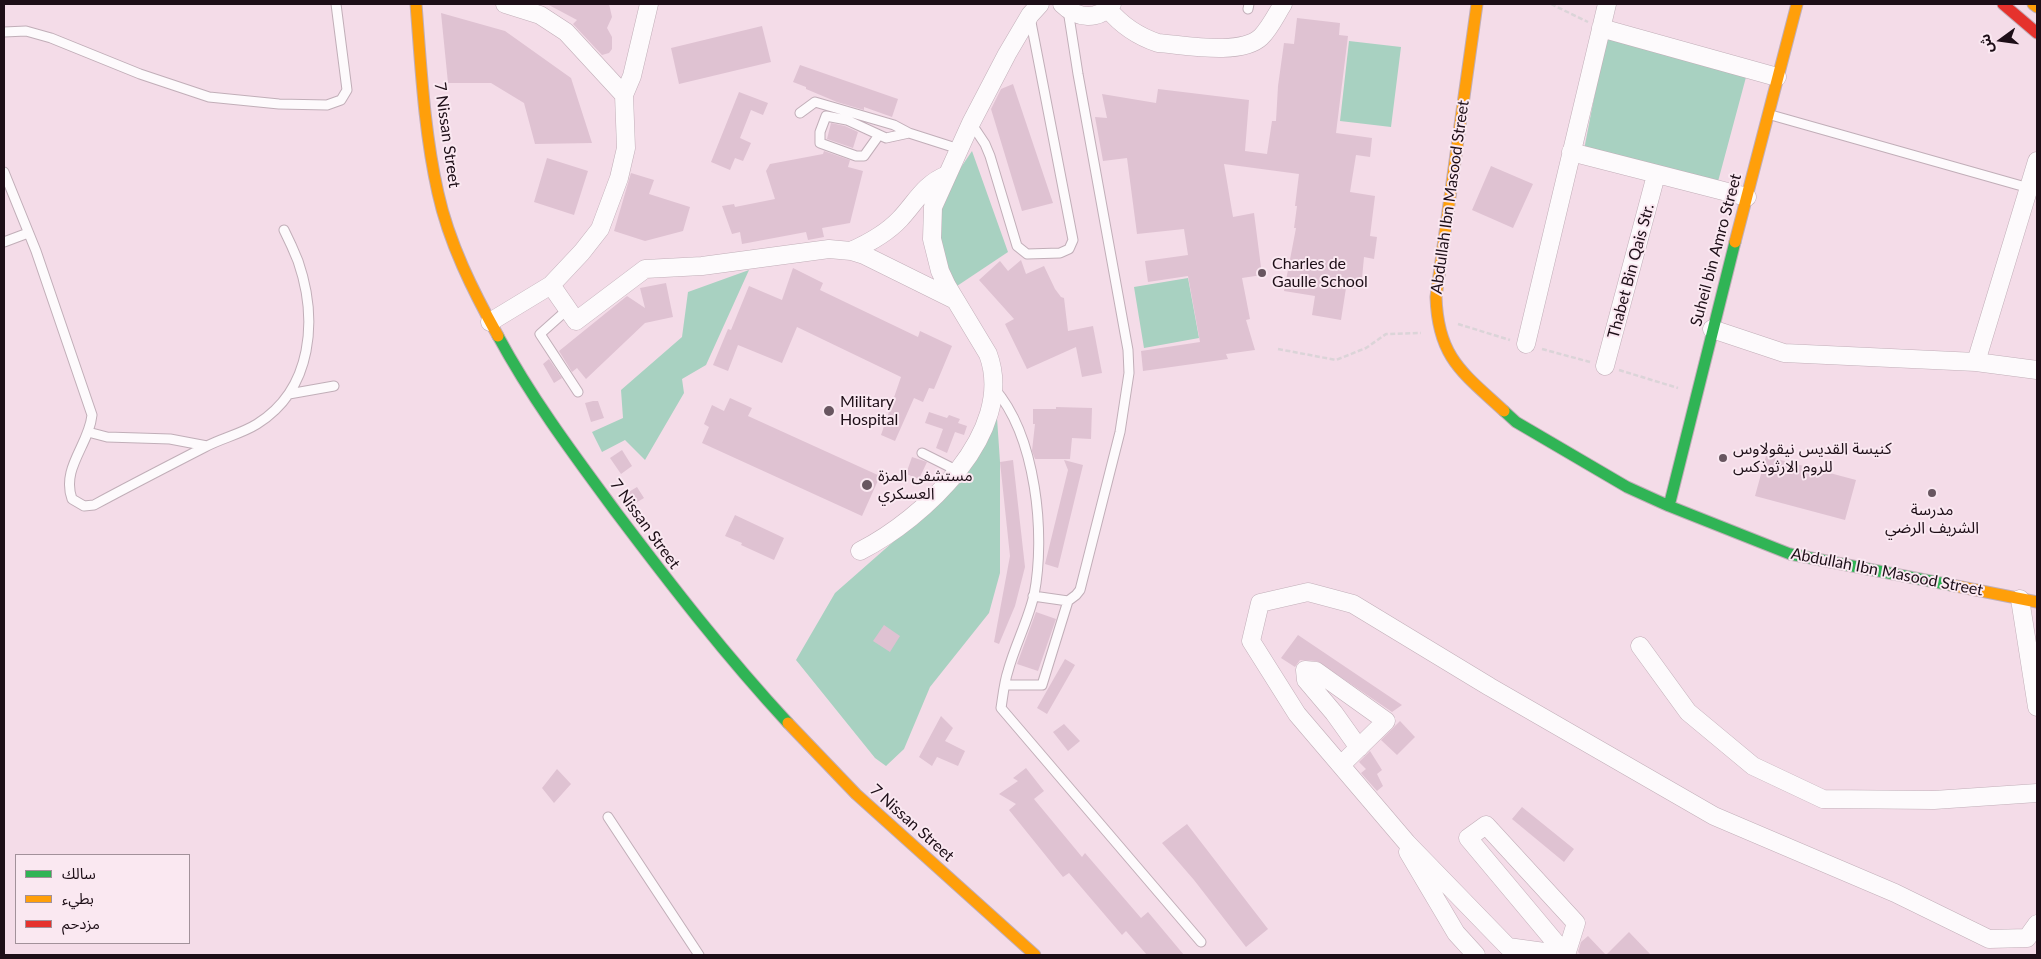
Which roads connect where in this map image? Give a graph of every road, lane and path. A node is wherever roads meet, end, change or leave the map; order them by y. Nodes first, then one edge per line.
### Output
1 (336, 4) edge
2 (416, 4) edge
3 (505, 4) edge
4 (649, 4) edge
5 (1283, 4) edge
6 (1475, 4) edge
7 (1551, 4) edge
8 (1607, 4) edge
9 (1797, 4) edge
10 (2003, 4) edge
11 (2033, 4) edge
12 (1110, 6) edge
13 (1065, 7) edge
14 (2037, 7) edge
15 (1035, 9) edge
16 (1601, 28) junction
17 (4, 32) edge
18 (2037, 33) edge
19 (1777, 77) junction
20 (624, 95) junction
21 (800, 114) dead end
22 (1768, 114) junction
23 (971, 123) junction
24 (909, 132) junction
25 (879, 135) junction
26 (959, 149) junction
27 (1571, 152) junction
28 (2037, 161) edge
29 (4, 172) edge
30 (947, 175) junction
31 (1656, 175) junction
32 (2029, 188) junction
33 (1747, 198) junction
34 (284, 230) dead end
35 (28, 233) junction
36 (4, 242) edge
37 (851, 251) junction
38 (551, 285) junction
39 (955, 300) junction
40 (568, 309) junction
41 (490, 322) junction
42 (1455, 323) dead end
43 (1712, 329) junction
44 (1440, 333) junction
45 (1526, 344) junction
46 (1278, 349) dead end
47 (1976, 362) junction
48 (1605, 366) junction
49 (2037, 370) edge
50 (334, 386) dead end
51 (994, 388) junction
52 (578, 392) dead end
53 (289, 394) junction
54 (1696, 394) junction
55 (88, 432) junction
56 (207, 446) junction
57 (922, 453) dead end
58 (958, 471) junction
59 (1669, 506) junction
60 (860, 551) dead end
61 (1033, 596) junction
62 (2020, 599) junction
63 (1068, 601) junction
64 (2037, 602) edge
65 (1640, 646) dead end
66 (1005, 685) junction
67 (2037, 707) edge
68 (1359, 748) junction
69 (1341, 765) junction
70 (2037, 793) edge
71 (608, 817) dead end
72 (1407, 843) junction
73 (2037, 924) edge
74 (1201, 942) dead end
75 (699, 955) edge
76 (1035, 955) edge
77 (1476, 955) edge
78 (1566, 955) edge

1 - 17 lane
2 - 41 street, 7 Nissan Street
3 - 20 street
4 - 20 street
5 - 12 street
6 - 44 street, Abdullah Ibn Masood Street
7 - 16 path
8 - 16 street
9 - 19 street, Suheil bin Amro Street
10 - 18 street
11 - 14 street
12 - 13 street
13 - 63 lane
15 - 23 street
15 - 23 lane
16 - 19 street
16 - 27 street
19 - 22 street, Suheil bin Amro Street
20 - 38 street
21 - 24 lane
22 - 32 lane
22 - 33 street, Suheil bin Amro Street
23 - 26 street
24 - 25 lane
24 - 26 lane
25 - 25 lane
26 - 30 street
27 - 31 street
27 - 45 street
28 - 32 street
29 - 35 lane
30 - 37 street
30 - 39 street
31 - 33 street
31 - 48 street, Thabet Bin Qais Str.
32 - 47 street
33 - 43 street, Suheil bin Amro Street
34 - 53 lane
35 - 36 lane
35 - 55 lane
37 - 39 street
37 - 40 street
38 - 40 street
38 - 41 street
39 - 51 street
40 - 52 lane
41 - 76 street, 7 Nissan Street
42 - 45 path
43 - 47 street
43 - 54 street, Suheil bin Amro Street
44 - 46 path
44 - 59 street, Abdullah Ibn Masood Street
45 - 48 path
47 - 49 street
48 - 54 path
50 - 53 lane
51 - 58 street
51 - 61 lane
53 - 56 lane
54 - 59 street, Suheil bin Amro Street
55 - 56 lane
55 - 56 lane
57 - 58 lane
58 - 60 street
59 - 62 street, Abdullah Ibn Masood Street
61 - 63 lane
61 - 66 lane
62 - 64 street, Abdullah Ibn Masood Street
62 - 67 street
63 - 66 lane
65 - 70 street
66 - 74 lane
68 - 68 street
68 - 69 street
69 - 72 street
69 - 73 street
71 - 75 lane
72 - 77 street
72 - 78 street
78 - 78 street

